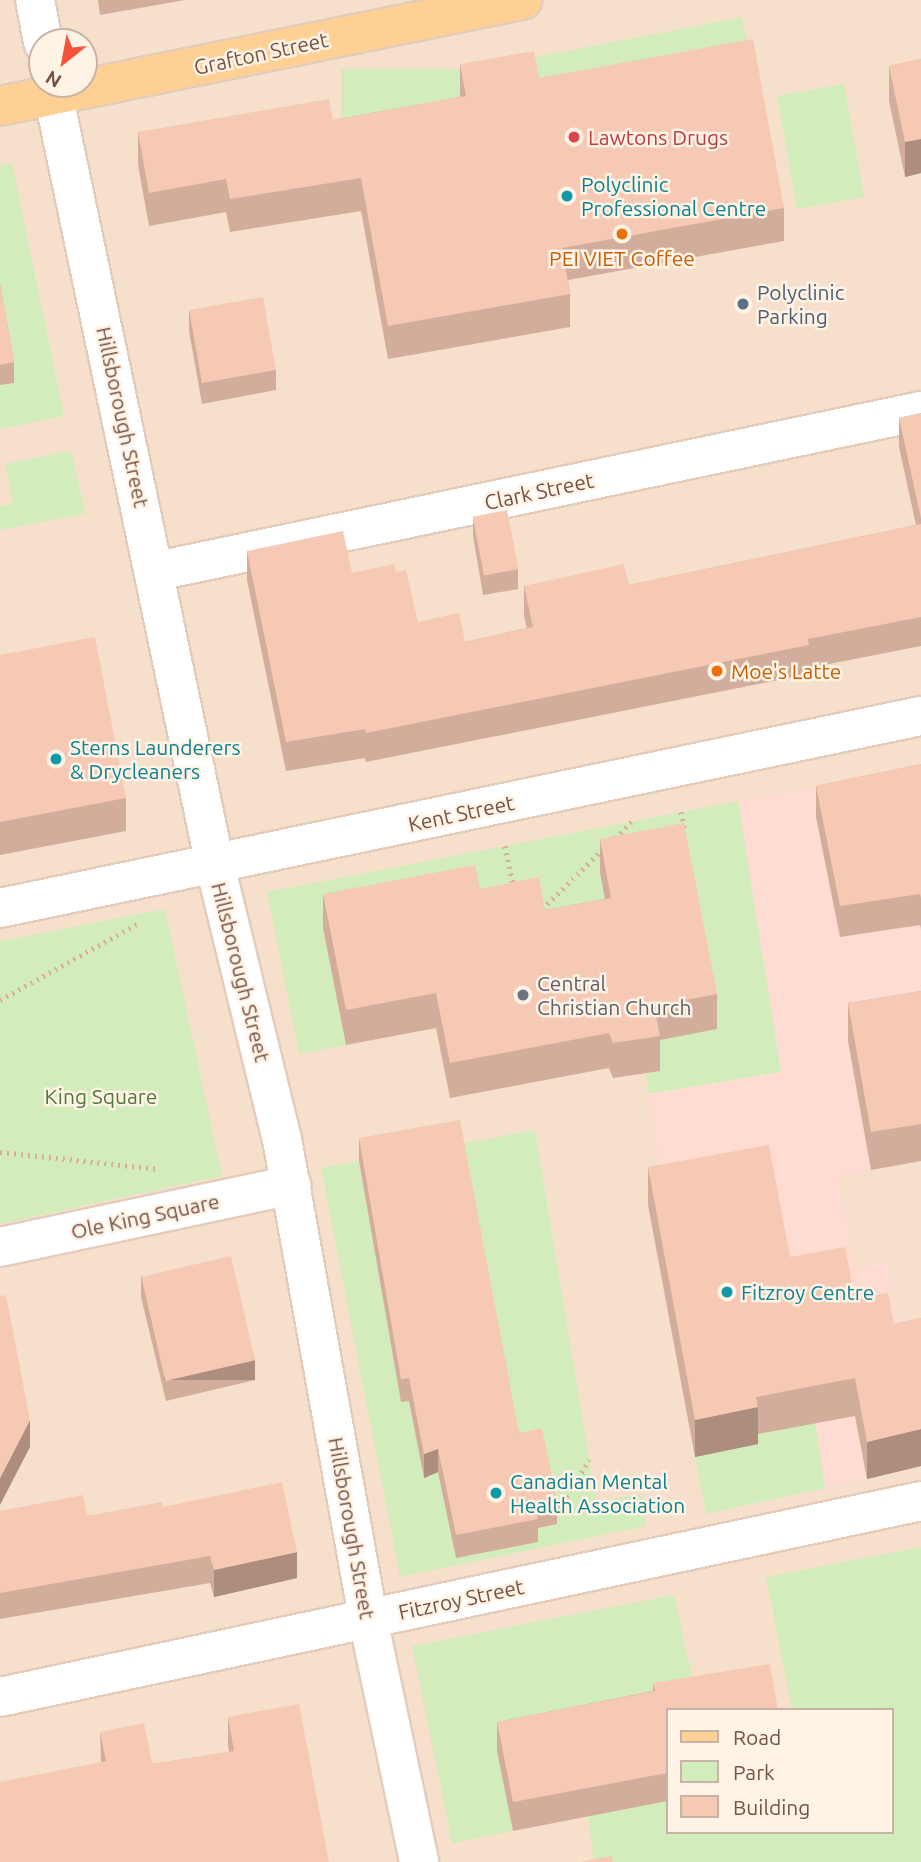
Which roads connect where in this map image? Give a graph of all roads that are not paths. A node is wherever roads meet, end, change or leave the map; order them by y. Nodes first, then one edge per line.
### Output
1 (35, 0) edge
2 (522, 0) edge
3 (449, 7) edge
4 (40, 28) edge
5 (98, 79) edge
6 (28, 97) edge
7 (54, 98) edge
8 (0, 106) edge
9 (921, 411) edge
10 (157, 570) junction
11 (921, 716) edge
12 (215, 865) junction
13 (0, 908) edge
14 (291, 1185) junction
15 (0, 1247) edge
16 (921, 1501) edge
17 (368, 1619) junction
18 (0, 1697) edge
19 (419, 1862) edge

1 - 4 street
2 - 3 main road, Grafton Street
3 - 5 main road, Grafton Street
6 - 8 main road, Grafton Street
7 - 10 street, Hillsborough Street
9 - 10 street, Clark Street
10 - 12 street, Hillsborough Street
11 - 12 street, Kent Street
12 - 13 street, Kent Street
12 - 14 street, Hillsborough Street
14 - 15 street, Ole King Square
14 - 17 street, Hillsborough Street
16 - 17 street, Fitzroy Street
17 - 18 street, Fitzroy Street
17 - 19 street, Hillsborough Street

